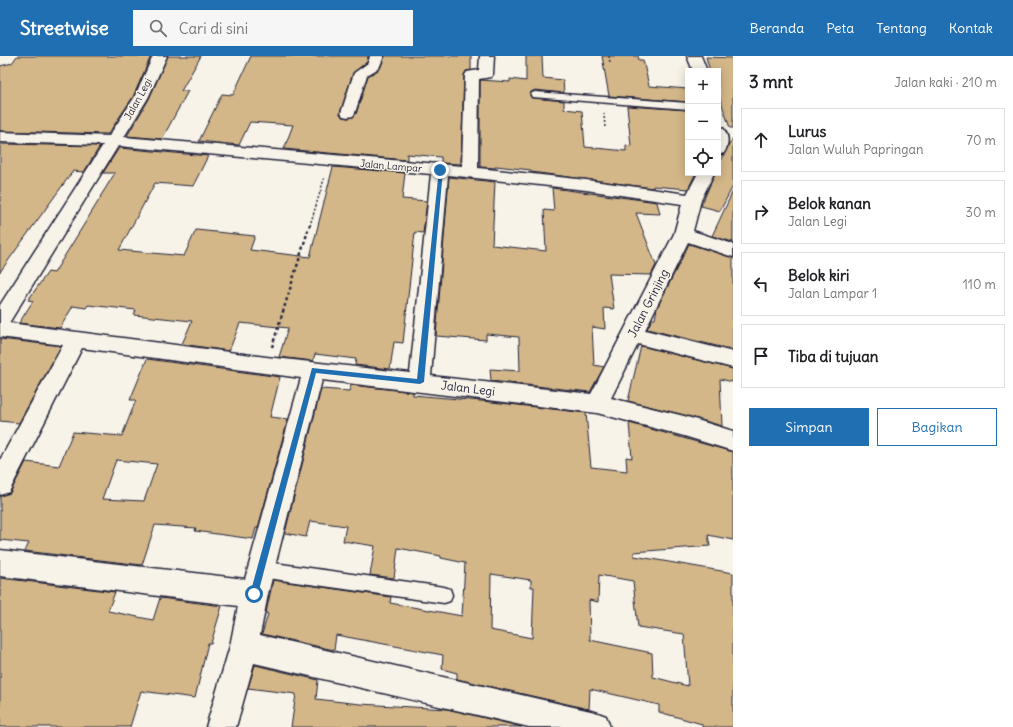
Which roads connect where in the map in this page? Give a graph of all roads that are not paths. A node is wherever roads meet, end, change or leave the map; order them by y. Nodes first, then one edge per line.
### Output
1 (160, 56) edge
2 (377, 56) edge
3 (487, 56) edge
4 (694, 56) edge
5 (699, 68) edge
6 (536, 95) dead end
7 (685, 106) edge
8 (348, 113) dead end
9 (0, 137) edge
10 (113, 141) junction
11 (440, 170) junction
12 (470, 172) junction
13 (704, 176) edge
14 (692, 200) junction
15 (684, 234) junction
16 (733, 251) edge
17 (0, 321) edge
18 (0, 329) edge
19 (632, 335) junction
20 (76, 340) junction
21 (733, 360) edge
22 (314, 370) junction
23 (420, 382) junction
24 (597, 404) junction
25 (733, 441) edge
26 (0, 484) edge
27 (0, 563) edge
28 (257, 582) junction
29 (444, 595) dead end
30 (244, 646) junction
31 (221, 727) edge
32 (595, 727) edge

1 - 10 street, Jalan Legi
2 - 8 street
3 - 12 street
4 - 5 street
6 - 7 lane
9 - 10 street, Jalan Lampar
10 - 11 street, Jalan Lampar
10 - 17 street, Jalan Legi
11 - 12 street, Jalan Lampar
11 - 23 street
12 - 14 street, Jalan Lampar
13 - 14 street, Jalan Grinjing
14 - 15 street, Jalan Grinjing
15 - 16 street
15 - 19 street, Jalan Grinjing
18 - 20 street, Jalan Legi
19 - 21 street
19 - 24 street, Jalan Grinjing
20 - 22 street, Jalan Legi
20 - 26 street
22 - 23 street, Jalan Legi
22 - 28 street
23 - 24 street, Jalan Legi
24 - 25 street, Jalan Legi
27 - 28 street
28 - 29 lane
28 - 30 street
30 - 31 street
30 - 32 street

